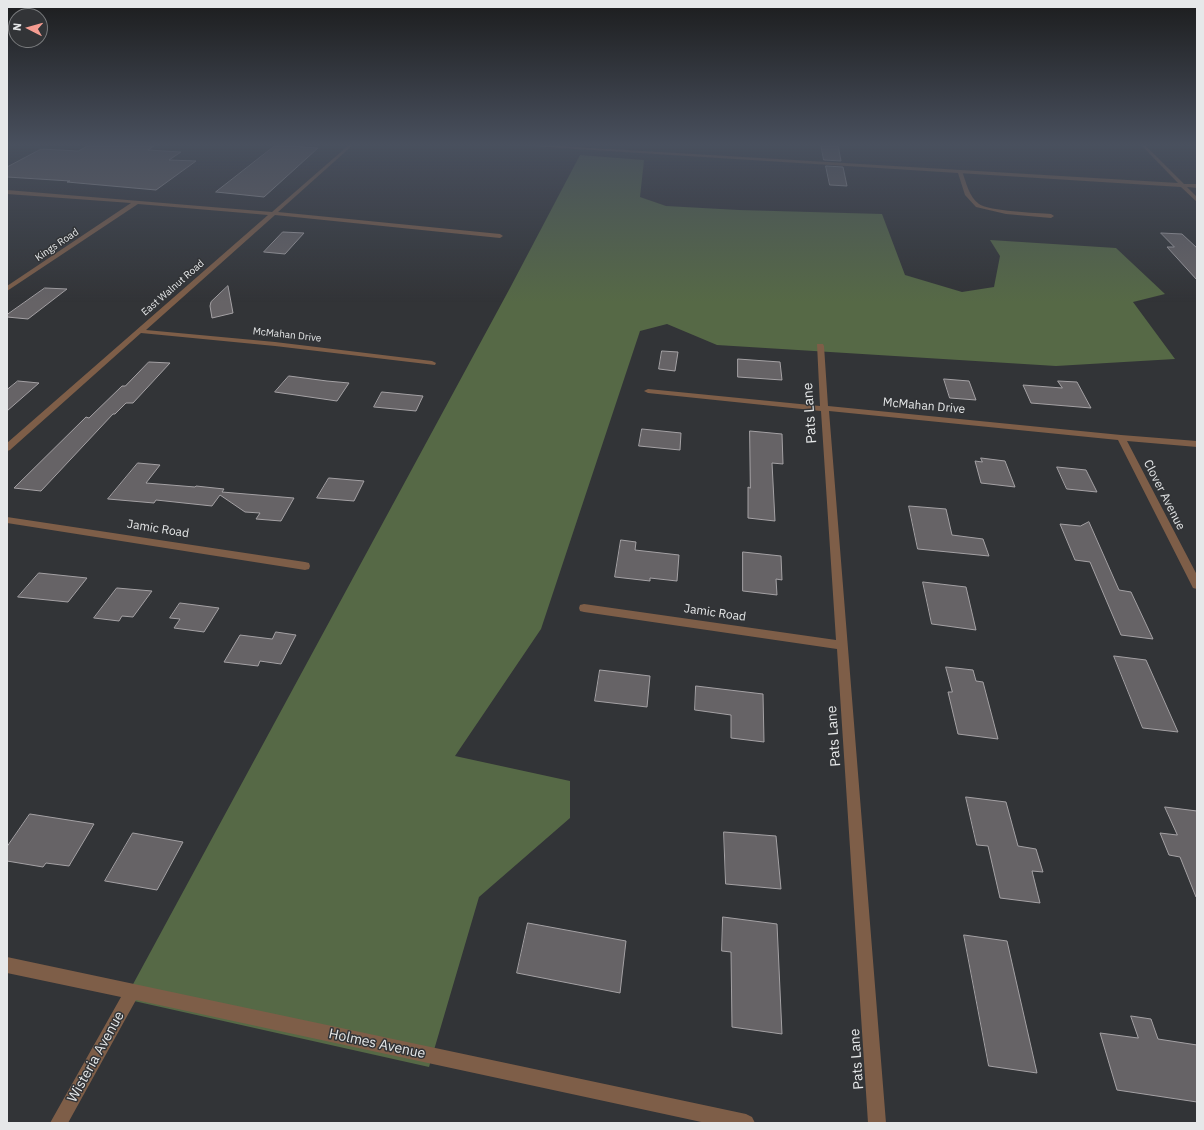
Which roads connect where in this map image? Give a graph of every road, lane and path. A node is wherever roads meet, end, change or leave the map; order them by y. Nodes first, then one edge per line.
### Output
1 (69, 197) edge
2 (292, 197) edge
3 (970, 197) edge
4 (137, 202) junction
5 (273, 214) junction
6 (1051, 216) dead end
7 (500, 236) dead end
8 (7, 289) edge
9 (139, 331) junction
10 (820, 346) dead end
11 (432, 364) dead end
12 (648, 391) dead end
13 (824, 409) junction
14 (1121, 438) junction
15 (1197, 444) edge
16 (7, 448) edge
17 (7, 520) edge
18 (305, 566) dead end
19 (1197, 585) edge
20 (584, 608) dead end
21 (842, 645) junction
22 (7, 965) edge
23 (132, 992) junction
24 (59, 1123) edge
25 (746, 1123) edge
26 (877, 1123) edge

1 - 4 street
2 - 5 street, East Walnut Road
3 - 6 street
4 - 5 street
4 - 8 street, Kings Road
5 - 7 street
5 - 9 street, East Walnut Road
9 - 11 street, McMahan Drive
9 - 16 street, East Walnut Road
10 - 13 street, Pats Lane
12 - 13 street, McMahan Drive
13 - 14 street, McMahan Drive
13 - 21 street, Pats Lane
14 - 15 street, McMahan Drive
14 - 19 street, Clover Avenue
17 - 18 street, Jamic Road
20 - 21 street, Jamic Road
21 - 26 street, Pats Lane
22 - 23 street, Holmes Avenue
23 - 24 street, Wisteria Avenue
23 - 25 street, Holmes Avenue

